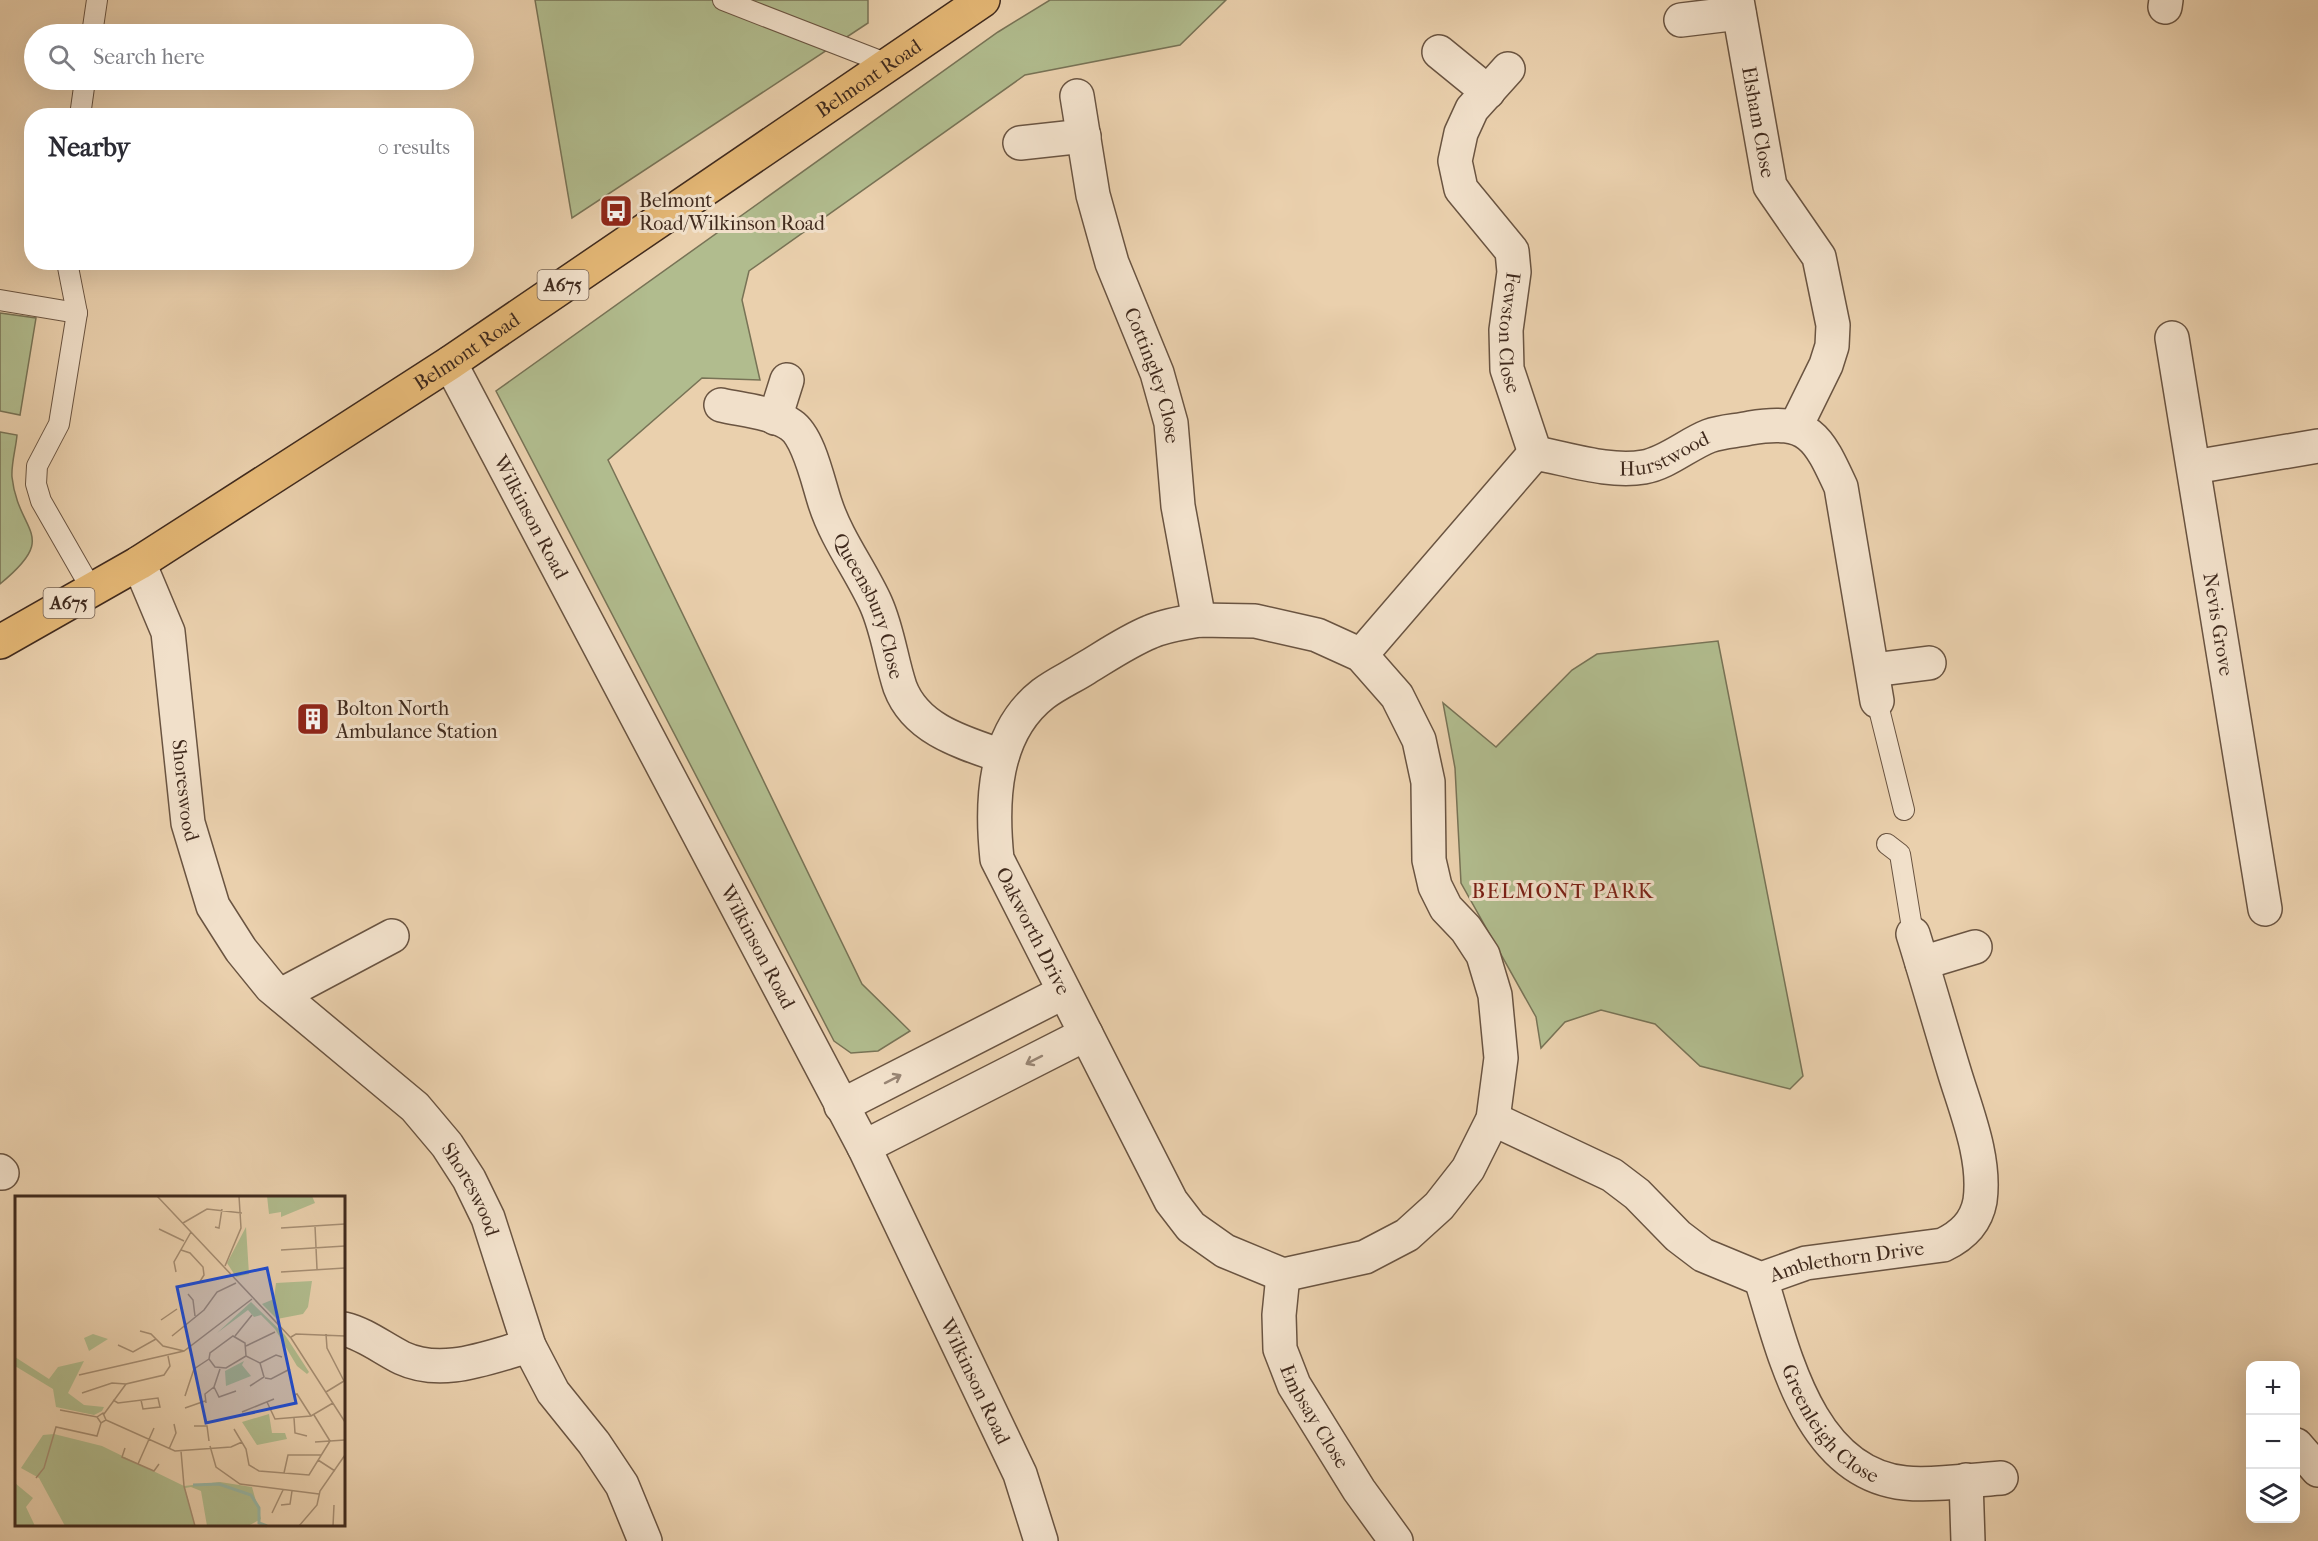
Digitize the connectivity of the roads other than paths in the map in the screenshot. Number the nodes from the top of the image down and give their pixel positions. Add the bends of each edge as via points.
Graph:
1 (97, 0) edge
2 (723, 0) edge
3 (983, 0) edge
4 (1738, 6) edge
5 (1681, 20) dead end
6 (93, 24) edge
7 (1439, 52) dead end
8 (888, 64) junction
9 (84, 90) edge
10 (1077, 96) dead end
11 (81, 108) edge
12 (1084, 136) junction
13 (1020, 143) dead end
14 (69, 270) edge
15 (0, 300) edge
16 (77, 313) junction
17 (2172, 338) dead end
18 (450, 363) junction
19 (787, 380) dead end
20 (721, 405) dead end
21 (775, 418) junction
22 (1796, 426) junction
23 (2318, 446) edge
24 (1535, 453) junction
25 (2194, 467) junction
26 (139, 563) junction
27 (92, 590) junction
28 (1199, 620) junction
29 (0, 642) edge
30 (1361, 655) junction
31 (1929, 663) dead end
32 (1875, 686) junction
33 (1002, 756) junction
34 (1904, 810) dead end
35 (1887, 844) dead end
36 (2265, 909) dead end
37 (392, 936) dead end
38 (1975, 946) dead end
39 (1917, 949) junction
40 (1064, 992) junction
41 (281, 995) junction
42 (1086, 1034) junction
43 (841, 1106) junction
44 (1493, 1119) junction
45 (864, 1147) junction
46 (1282, 1275) junction
47 (1761, 1279) junction
48 (345, 1329) edge
49 (529, 1346) junction
50 (2300, 1450) edge
51 (2318, 1470) edge
52 (2001, 1478) dead end
53 (1966, 1480) junction
54 (645, 1541) edge
55 (1041, 1541) edge
56 (1396, 1541) edge
57 (1968, 1541) edge

1 - 6 lane
2 - 8 lane
3 - 8 main road, Belmont Road / A675
4 - 5 street, Elsham Close
4 - 22 street, Elsham Close via 1770,186 1819,257 1833,325 1826,365
7 - 24 street, Fewston Close via 1498,81 1472,109 1455,161 1461,189 1512,251 1507,369
8 - 18 main road, Belmont Road / A675
9 - 11 lane
10 - 12 street, Cottingley Close
12 - 13 street
12 - 28 street, Cottingley Close via 1093,195 1112,263 1157,373 1171,423 1178,506
14 - 16 lane
15 - 16 lane
16 - 27 lane via 59,424 37,466 36,484 41,501
17 - 25 street, Nevis Grove
18 - 26 main road, Belmont Road / A675
18 - 43 street, Wilkinson Road
19 - 21 street
20 - 21 street, Queensbury Close
21 - 33 street, Queensbury Close via 791,425 802,437 832,526 865,581 882,619 901,689 918,714 948,738
22 - 24 street, Hurstwood via 1774,424 1709,436 1645,467 1622,468
22 - 32 street via 1827,457 1841,487
23 - 25 street
24 - 30 street
25 - 36 street, Nevis Grove
26 - 27 main road, Belmont Road / A675
26 - 41 street, Shoreswood via 168,632 188,823 213,906 241,950
27 - 29 main road, Belmont Road / A675
28 - 30 street, Oakworth Drive via 1255,621 1317,635
28 - 33 street, Oakworth Drive via 1151,631 1042,694 1018,720
30 - 44 street, Oakworth Drive via 1397,696 1419,740 1428,782 1429,860 1435,886 1446,908 1483,955 1495,995 1501,1058
31 - 32 street
32 - 34 lane
33 - 40 street, Oakworth Drive via 993,810 997,859
35 - 39 lane via 1900,854
37 - 41 street
38 - 39 street
39 - 47 street, Amblethorn Drive via 1973,1133 1980,1176 1980,1202 1973,1220 1960,1236 1943,1245 1806,1263
40 - 42 street, Oakworth Drive
43 -> 40 street
41 - 49 street, Shoreswood via 415,1107 447,1145 488,1218
42 -> 45 street
42 - 46 street, Oakworth Drive via 1170,1201 1191,1227 1225,1251
43 - 45 street, Wilkinson Road
44 - 46 street, Oakworth Drive via 1468,1169 1439,1206 1407,1236 1365,1257
44 - 47 street, Amblethorn Drive via 1611,1175 1703,1255
45 - 55 street, Wilkinson Road via 1020,1474
46 - 56 street, Embsay Close via 1280,1349 1294,1385 1359,1490
47 - 53 street, Greenleigh Close via 1793,1382 1823,1434 1845,1457 1870,1474 1905,1483
48 - 49 street via 404,1359 432,1367 461,1365
49 - 54 street, Shoreswood via 553,1392 622,1485
50 - 51 street
52 - 53 street, Greenleigh Close
53 - 57 street

